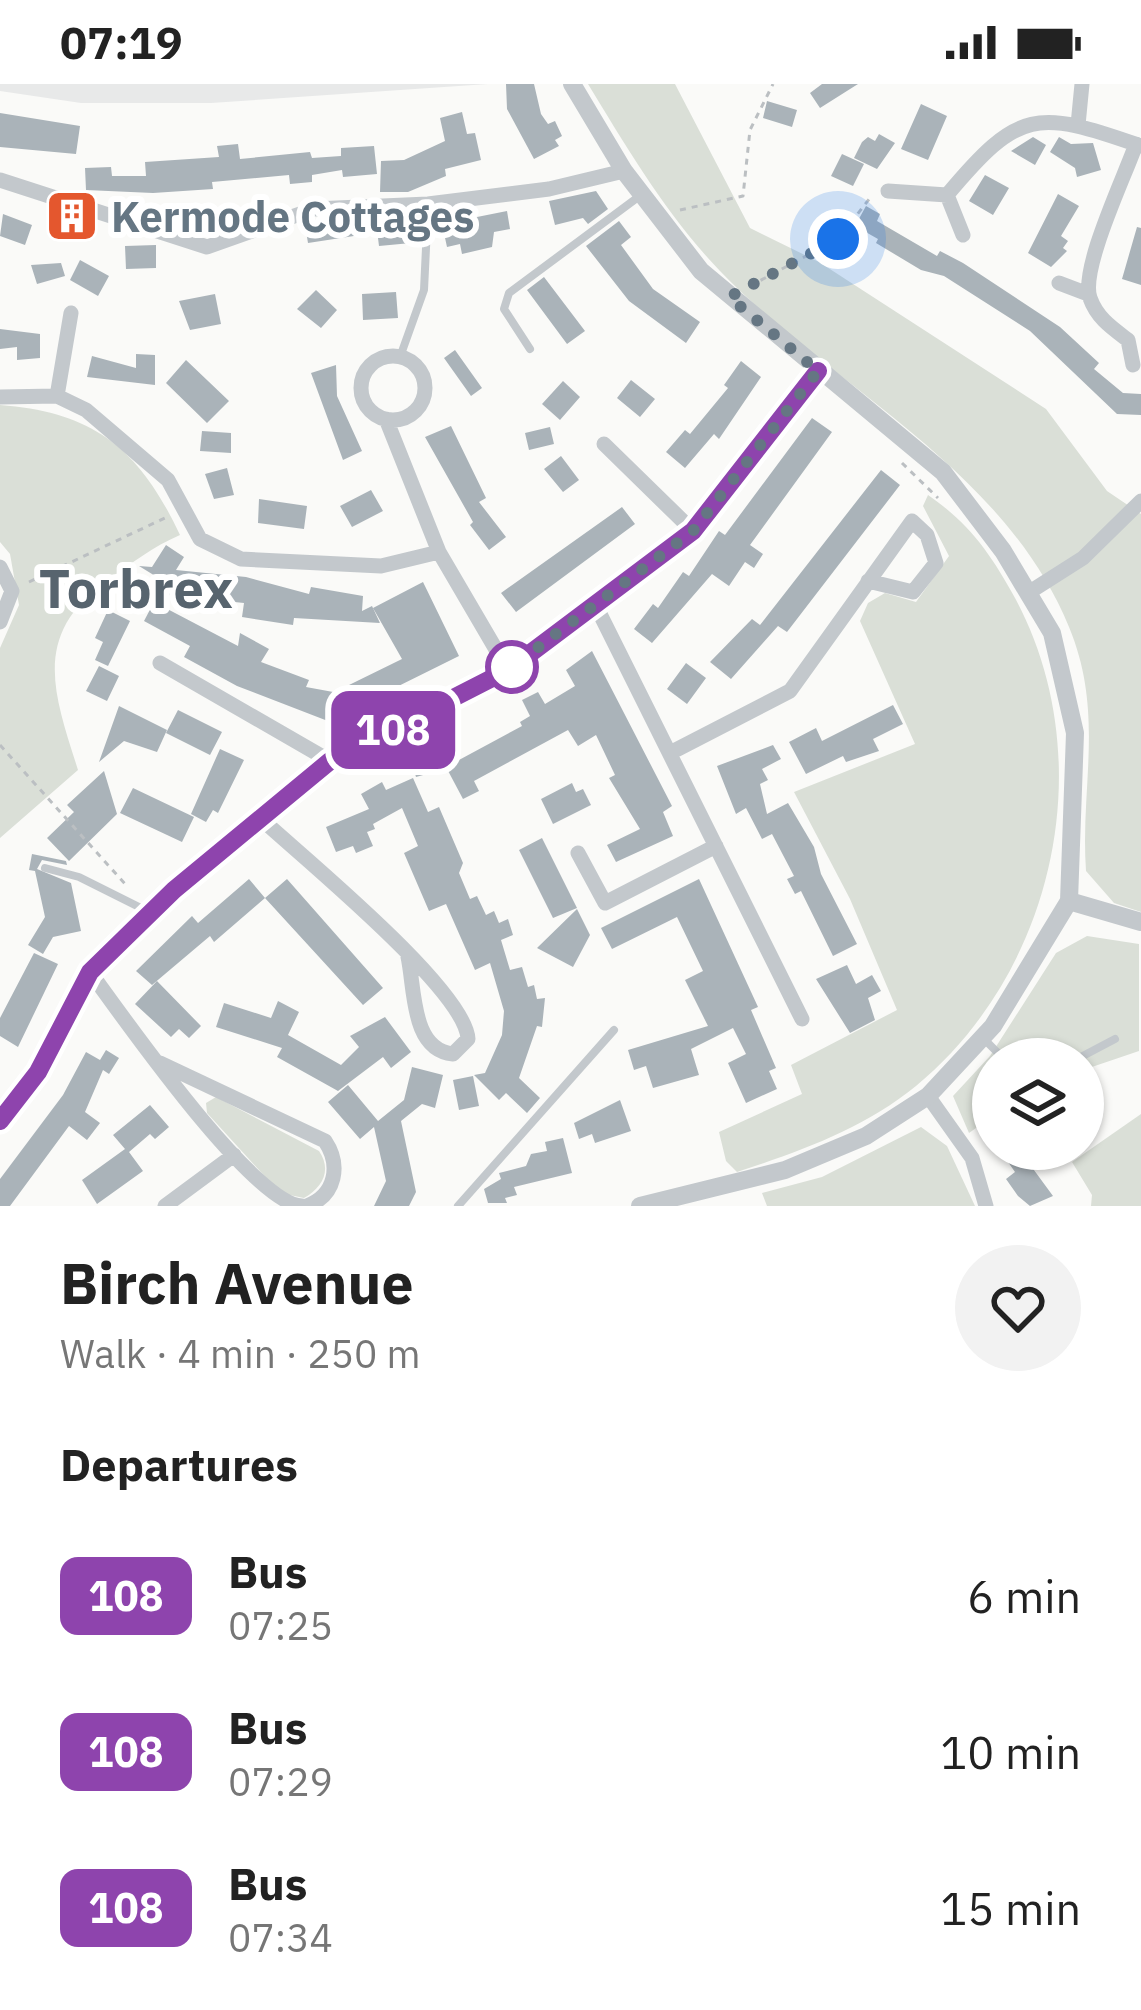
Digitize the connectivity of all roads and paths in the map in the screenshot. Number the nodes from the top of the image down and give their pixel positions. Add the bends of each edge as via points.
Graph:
1 (572, 84) edge
2 (773, 84) edge
3 (1082, 84) edge
4 (1078, 125) junction
5 (1138, 145) edge
6 (624, 171) junction
7 (0, 180) edge
8 (888, 191) joint
9 (641, 195) junction
10 (947, 195) junction
11 (428, 204) junction
12 (654, 214) junction
13 (964, 235) dead end
14 (1059, 283) dead end
15 (1088, 294) junction
16 (729, 297) junction
17 (71, 313) dead end
18 (530, 349) dead end
19 (400, 357) junction
20 (1133, 365) dead end
21 (818, 371) junction
22 (57, 395) junction
23 (0, 397) edge
24 (386, 419) junction
25 (604, 444) dead end
26 (898, 460) dead end
27 (1141, 501) edge
28 (944, 502) dead end
29 (182, 509) junction
30 (693, 531) junction
31 (440, 552) junction
32 (0, 567) edge
33 (868, 581) junction
34 (11, 591) junction
35 (1028, 593) junction
36 (596, 604) junction
37 (0, 622) edge
38 (160, 663) dead end
39 (508, 670) junction
40 (0, 746) edge
41 (670, 753) junction
42 (330, 761) junction
43 (258, 816) junction
44 (716, 846) junction
45 (578, 854) dead end
46 (45, 868) dead end
47 (1069, 901) junction
48 (151, 913) junction
49 (1141, 922) edge
50 (408, 957) junction
51 (90, 972) junction
52 (802, 1019) dead end
53 (614, 1030) dead end
54 (982, 1037) joint
55 (1115, 1039) dead end
56 (1104, 1045) edge
57 (158, 1062) junction
58 (928, 1096) junction
59 (0, 1121) edge
60 (234, 1155) junction
61 (165, 1206) edge
62 (304, 1206) edge
63 (458, 1206) edge
64 (640, 1206) edge
65 (986, 1206) edge

1 - 6 street
2 - 12 path via 749,130 743,196
3 - 4 street
4 - 5 street
4 - 10 street via 1026,120 986,148
5 - 15 street via 1094,257
6 - 9 street
6 - 11 street
7 - 11 street via 208,247 314,209
8 - 10 street
8 - 16 path via 856,209 838,239
9 - 12 street
9 - 18 lane via 509,293 504,309
10 - 13 street
11 - 19 lane via 424,290
12 - 16 street
14 - 15 street
15 - 20 street via 1127,340
16 - 21 street
17 - 22 street
19 - 24 street via 422,375 424,395 406,417
19 - 24 street via 374,362 361,385 365,403
21 - 30 street
21 - 35 street via 943,472
22 - 23 street
22 - 29 street via 130,443 168,480
24 - 31 street
25 - 30 street
26 - 28 path
27 - 35 street via 1083,558
29 - 31 street via 200,539 242,559 381,566
29 - 34 path
30 - 36 street
31 - 39 street
32 - 34 street
33 - 33 street via 913,592 936,562 912,520
33 - 41 street via 790,691
34 - 37 street
35 - 47 street via 1052,633 1075,734
36 - 39 street
36 - 41 street
38 - 42 street
39 - 42 street
40 - 48 path
41 - 44 street
42 - 43 street
43 - 48 street
43 - 50 street
44 - 45 street via 604,903
44 - 52 street
46 - 48 lane
47 - 49 street
47 - 54 street
48 - 51 street
50 - 50 street via 424,1036 453,1054 468,1039 466,1022
51 - 57 street
51 - 59 street via 38,1072
53 - 63 lane
54 - 58 street
55 - 56 lane
57 - 60 street
57 - 62 street via 325,1141 335,1173 319,1202
58 - 64 street via 866,1136 785,1170
58 - 65 street via 972,1158
60 - 61 street
60 - 62 street via 276,1198

